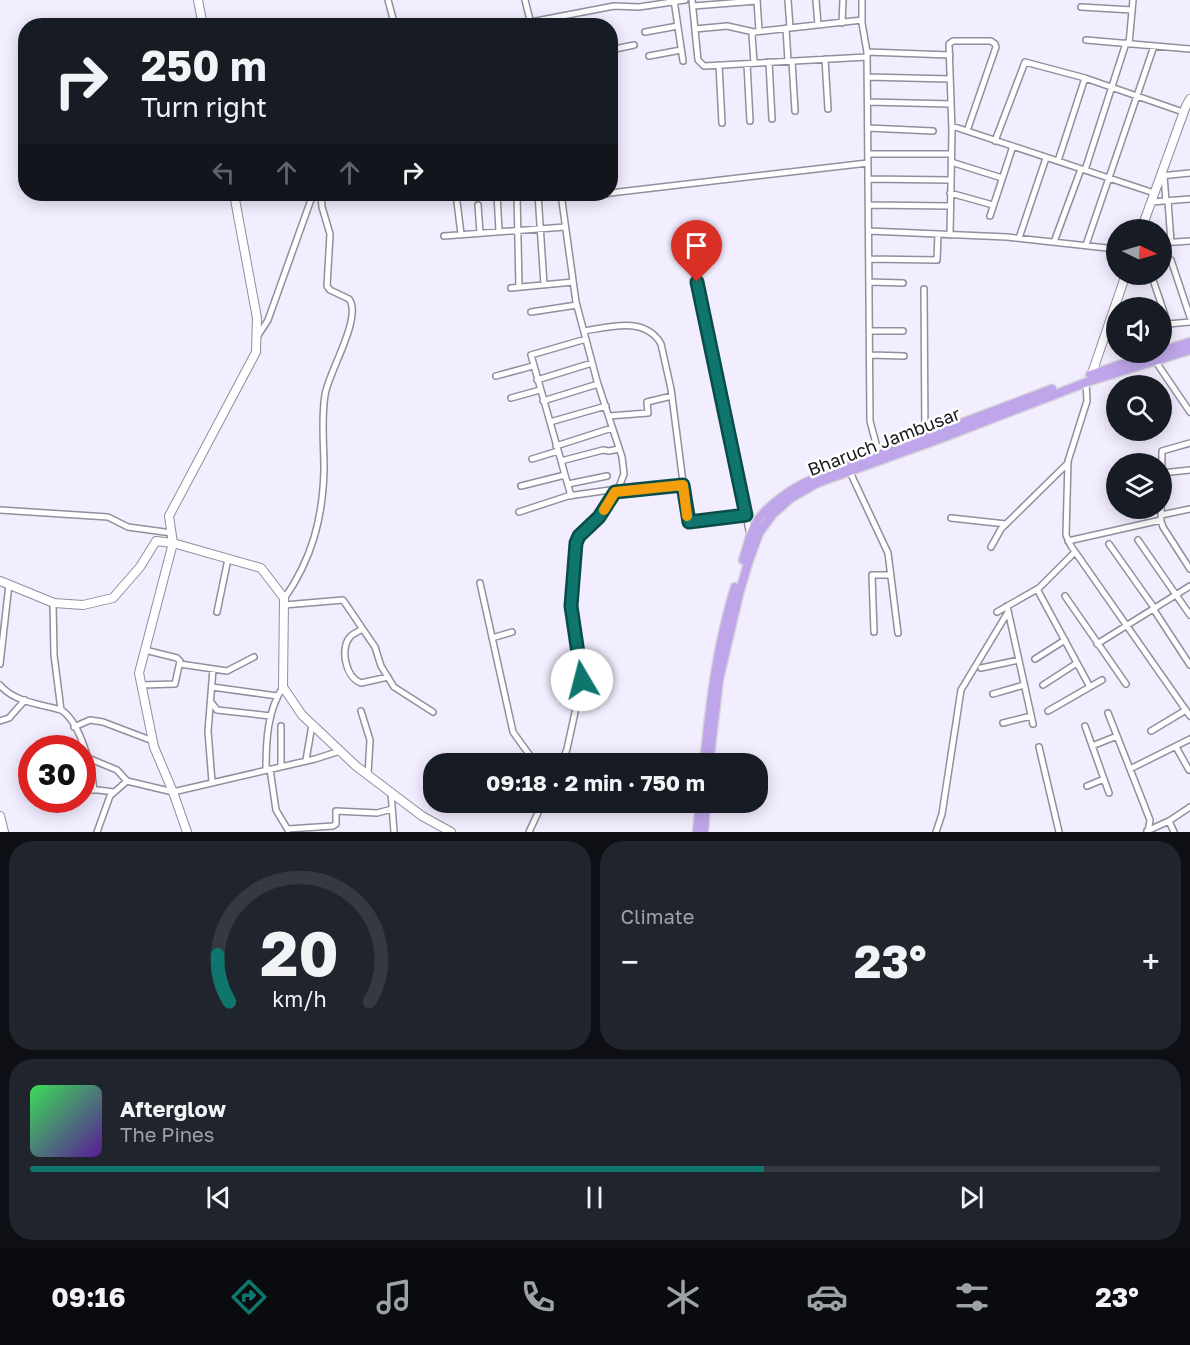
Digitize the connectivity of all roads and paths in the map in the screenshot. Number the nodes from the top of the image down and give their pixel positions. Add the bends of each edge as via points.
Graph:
1 (198, 0) edge
2 (388, 0) edge
3 (525, 0) edge
4 (685, 0) edge
5 (788, 0) edge
6 (816, 0) edge
7 (843, 0) edge
8 (862, 0) edge
9 (1133, 0) edge
10 (674, 1) edge
11 (757, 1) edge
12 (693, 3) edge
13 (1080, 6) dead end
14 (1132, 10) junction
15 (201, 18) edge
16 (393, 18) edge
17 (530, 18) edge
18 (559, 18) edge
19 (862, 20) junction
20 (842, 22) junction
21 (818, 25) junction
22 (678, 26) junction
23 (788, 28) junction
24 (695, 29) junction
25 (645, 32) dead end
26 (756, 32) junction
27 (1086, 40) dead end
28 (1127, 44) junction
29 (634, 45) dead end
30 (1154, 46) junction
31 (618, 48) edge
32 (1190, 49) edge
33 (681, 50) junction
34 (867, 55) junction
35 (950, 55) junction
36 (649, 56) dead end
37 (825, 59) junction
38 (682, 61) dead end
39 (790, 61) junction
40 (769, 62) junction
41 (754, 63) junction
42 (747, 64) junction
43 (719, 65) junction
44 (867, 77) junction
45 (1084, 78) junction
46 (950, 79) junction
47 (1113, 88) junction
48 (1137, 96) junction
49 (868, 102) junction
50 (951, 104) junction
51 (1187, 105) edge
52 (828, 109) dead end
53 (795, 111) dead end
54 (772, 119) dead end
55 (750, 121) dead end
56 (722, 123) dead end
57 (952, 126) junction
58 (868, 128) junction
59 (933, 130) dead end
60 (967, 131) junction
61 (995, 141) junction
62 (1013, 147) junction
63 (868, 154) junction
64 (951, 154) junction
65 (1046, 158) junction
66 (1058, 161) junction
67 (951, 162) junction
68 (868, 163) junction
69 (1083, 170) junction
70 (1190, 173) edge
71 (1162, 176) junction
72 (1002, 178) junction
73 (1108, 178) junction
74 (868, 179) junction
75 (950, 180) junction
76 (618, 192) edge
77 (950, 193) junction
78 (1154, 193) junction
79 (1190, 199) edge
80 (235, 201) edge
81 (310, 201) edge
82 (322, 201) edge
83 (497, 201) edge
84 (517, 201) edge
85 (538, 201) edge
86 (562, 201) edge
87 (1167, 201) junction
88 (457, 202) dead end
89 (1151, 202) junction
90 (478, 205) dead end
91 (869, 205) junction
92 (993, 205) junction
93 (950, 206) junction
94 (990, 216) dead end
95 (1146, 219) edge
96 (1169, 219) edge
97 (565, 226) junction
98 (540, 228) junction
99 (518, 230) junction
100 (499, 231) junction
101 (869, 231) junction
102 (480, 233) junction
103 (461, 234) junction
104 (938, 234) junction
105 (950, 235) junction
106 (444, 236) dead end
107 (1019, 238) junction
108 (1190, 241) edge
109 (1054, 242) junction
110 (1172, 242) edge
111 (1086, 245) junction
112 (1106, 248) edge
113 (869, 259) junction
114 (1172, 260) dead end
115 (694, 270) dead end
116 (573, 282) junction
117 (869, 282) junction
118 (903, 283) dead end
119 (544, 285) junction
120 (1122, 285) edge
121 (1155, 285) edge
122 (519, 287) junction
123 (511, 288) dead end
124 (924, 289) dead end
125 (577, 305) junction
126 (531, 312) dead end
127 (1190, 317) edge
128 (1190, 322) edge
129 (584, 331) junction
130 (870, 331) junction
131 (903, 331) dead end
132 (256, 337) junction
133 (586, 339) junction
134 (1190, 342) edge
135 (1172, 348) edge
136 (1190, 350) edge
137 (1172, 353) edge
138 (870, 355) junction
139 (904, 356) dead end
140 (592, 363) junction
141 (1134, 363) edge
142 (1158, 363) edge
143 (533, 366) junction
144 (496, 376) dead end
145 (1089, 379) junction
146 (537, 380) junction
147 (598, 384) junction
148 (540, 390) junction
149 (672, 396) junction
150 (511, 398) dead end
151 (543, 401) junction
152 (606, 406) junction
153 (1004, 411) junction
154 (1190, 412) edge
155 (609, 416) junction
156 (550, 422) junction
157 (612, 428) junction
158 (925, 438) junction
159 (1190, 443) edge
160 (557, 449) junction
161 (619, 449) junction
162 (1163, 453) edge
163 (880, 458) junction
164 (532, 459) dead end
165 (561, 460) junction
166 (1068, 463) junction
167 (849, 469) junction
168 (1190, 470) edge
169 (1172, 472) edge
170 (565, 475) junction
171 (607, 476) dead end
172 (568, 484) junction
173 (683, 485) junction
174 (521, 486) dead end
175 (616, 490) junction
176 (571, 496) junction
177 (1190, 509) edge
178 (0, 510) edge
179 (519, 512) dead end
180 (746, 515) junction
181 (1172, 515) edge
182 (951, 518) dead end
183 (1157, 519) edge
184 (1161, 519) edge
185 (1006, 525) junction
186 (758, 528) junction
187 (172, 533) junction
188 (751, 537) junction
189 (1138, 540) dead end
190 (1068, 541) junction
191 (173, 543) junction
192 (1109, 544) dead end
193 (991, 547) dead end
194 (1075, 552) junction
195 (228, 559) junction
196 (1190, 569) edge
197 (891, 575) junction
198 (0, 581) edge
199 (480, 583) dead end
200 (9, 584) junction
201 (1190, 586) edge
202 (1037, 589) junction
203 (1065, 596) dead end
204 (1176, 596) junction
205 (53, 602) junction
206 (284, 602) junction
207 (1007, 609) junction
208 (1154, 609) junction
209 (217, 612) dead end
210 (997, 612) dead end
211 (1190, 615) edge
212 (1128, 626) junction
213 (362, 629) junction
214 (512, 632) dead end
215 (874, 632) dead end
216 (898, 633) dead end
217 (492, 638) junction
218 (1065, 639) junction
219 (1097, 644) junction
220 (145, 650) junction
221 (254, 657) dead end
222 (1035, 659) dead end
223 (1019, 660) junction
224 (1077, 663) junction
225 (0, 664) edge
226 (180, 664) junction
227 (1190, 665) edge
228 (981, 668) dead end
229 (213, 669) junction
230 (388, 678) junction
231 (1102, 680) dead end
232 (1126, 684) dead end
233 (0, 685) edge
234 (141, 685) junction
235 (1024, 685) junction
236 (1042, 685) dead end
237 (212, 687) junction
238 (283, 687) junction
239 (1090, 687) junction
240 (993, 694) dead end
241 (277, 696) junction
242 (25, 700) junction
243 (210, 702) junction
244 (61, 710) junction
245 (1186, 710) junction
246 (361, 711) dead end
247 (1048, 711) dead end
248 (433, 712) dead end
249 (1108, 713) dead end
250 (271, 716) junction
251 (1031, 716) junction
252 (1190, 716) edge
253 (0, 721) edge
254 (1003, 723) dead end
255 (1033, 724) dead end
256 (312, 725) junction
257 (281, 726) dead end
258 (1085, 726) dead end
259 (74, 727) junction
260 (1150, 731) dead end
261 (78, 735) edge
262 (1117, 736) junction
263 (1190, 740) edge
264 (153, 741) junction
265 (1092, 746) junction
266 (1039, 747) dead end
267 (1176, 747) junction
268 (340, 751) junction
269 (528, 753) edge
270 (565, 753) edge
271 (705, 753) edge
272 (711, 753) edge
273 (306, 760) junction
274 (96, 761) edge
275 (281, 766) junction
276 (268, 769) junction
277 (1130, 770) junction
278 (1189, 770) edge
279 (368, 775) junction
280 (1104, 779) junction
281 (128, 781) junction
282 (212, 782) junction
283 (1087, 786) dead end
284 (96, 790) edge
285 (114, 792) junction
286 (173, 792) junction
287 (391, 792) junction
288 (1109, 793) dead end
289 (1190, 808) edge
290 (392, 809) junction
291 (538, 813) edge
292 (699, 813) edge
293 (705, 813) edge
294 (0, 816) edge
295 (1169, 821) junction
296 (288, 831) edge
297 (4, 832) edge
298 (97, 832) edge
299 (187, 832) edge
300 (394, 832) edge
301 (451, 832) edge
302 (529, 832) edge
303 (697, 832) edge
304 (704, 832) edge
305 (936, 832) edge
306 (1059, 832) edge
307 (1147, 832) edge
308 (1174, 832) edge

1 - 15 main road
2 - 16 street
3 - 17 street
4 - 10 street
5 - 23 street
6 - 21 street
7 - 20 street
8 - 19 street
9 - 14 street
10 - 18 street via 639,7 614,6
10 - 22 street
11 - 12 street
11 - 26 street
12 - 24 street
13 - 14 street
14 - 28 street
19 - 20 street
19 - 34 street
20 - 21 street
21 - 23 street
22 - 25 street
22 - 33 street
23 - 26 street
23 - 39 street
24 - 26 street via 727,26
24 - 43 street via 699,62 704,66
26 - 41 street via 752,35
27 - 28 street
28 - 30 street
28 - 47 street
29 - 31 street
30 - 32 street
30 - 48 street
33 - 36 street
33 - 38 street
34 - 35 street
34 - 37 street
34 - 44 street
35 - 46 street
35 - 60 street via 951,42 991,41 996,47
37 - 39 street
37 - 52 street
39 - 40 street
39 - 53 street
40 - 41 street
40 - 54 street
41 - 42 street
42 - 43 street
42 - 55 street
43 - 56 street
44 - 46 street
44 - 49 street
45 - 47 street
45 - 61 street via 1023,63
45 - 66 street
46 - 50 street
47 - 48 street
47 - 69 street
48 - 51 street
48 - 73 street
49 - 50 street
49 - 58 street
50 - 57 street
51 - 71 main road
57 - 60 street
57 - 64 street
58 - 59 street
58 - 63 street
60 - 61 street
61 - 62 street
62 - 65 street
62 - 72 street
63 - 64 street
63 - 68 street
64 - 67 street
65 - 66 street
65 - 107 street
66 - 69 street
67 - 72 street
67 - 75 street
68 - 74 street
68 - 76 street
69 - 73 street
69 - 109 street
70 - 71 street
71 - 78 main road
71 - 87 street
72 - 92 street
73 - 78 street
73 - 111 street
74 - 75 street
74 - 91 street
75 - 77 street
77 - 92 street
77 - 93 street
78 - 89 main road
79 - 87 street
80 - 132 main road via 257,318
81 - 132 street via 268,320
82 - 206 street via 330,234 327,286 349,299 353,308 324,395 324,473 316,534
83 - 100 street
84 - 99 street
85 - 98 street
86 - 97 street
87 - 89 street
87 - 96 street
88 - 103 street
89 - 95 main road
90 - 102 street
91 - 93 street
91 - 101 street
92 - 94 street
93 - 105 street
97 - 98 street
97 - 116 street
98 - 99 street
98 - 119 street
99 - 100 street
99 - 122 street
100 - 102 street
101 - 104 street
101 - 113 street
102 - 103 street
103 - 106 street
104 - 105 street
104 - 113 street via 937,260
105 - 107 street
107 - 109 street
108 - 110 street
109 - 111 street
111 - 112 street
113 - 117 street
114 - 127 street
115 - 180 street
116 - 119 street
116 - 125 street
117 - 118 street
117 - 130 street
119 - 122 street
120 - 145 main road
121 - 128 street via 1168,324
122 - 123 street
124 - 158 street
125 - 126 street
125 - 129 street
129 - 133 street
129 - 149 street via 633,326 652,332 661,344
130 - 131 street
130 - 138 street
132 - 187 main road via 256,352 169,516
133 - 140 street
133 - 143 street via 533,353
134 - 135 main road
136 - 137 main road, Bharuch Jambusar
138 - 139 street
138 - 163 street via 871,426
140 - 146 street
140 - 147 street
141 - 145 main road, Bharuch Jambusar
142 - 154 street
143 - 144 street
143 - 146 street
145 - 153 main road, Bharuch Jambusar
145 - 166 street via 1087,401
146 - 148 street
147 - 151 street
147 - 152 street
148 - 150 street
148 - 151 street
149 - 155 street via 647,402 648,413
149 - 173 street
151 - 156 street
152 - 155 street
152 - 156 street
153 - 158 main road, Bharuch Jambusar
153 - 163 main road, Bharuch Jambusar
155 - 157 street
156 - 160 street
157 - 160 street
157 - 161 street
158 - 163 main road, Bharuch Jambusar
159 - 162 street
160 - 164 street
160 - 165 street
161 - 165 street
161 - 175 street via 624,474
163 - 167 main road, Bharuch Jambusar
165 - 170 street
166 - 185 street
166 - 190 street
167 - 186 main road, Bharuch Jambusar via 791,498
167 - 197 street via 887,550
168 - 169 street
170 - 172 street
170 - 174 street
171 - 172 street
172 - 176 street
173 - 175 street
173 - 180 street via 689,522
175 - 176 street
175 - 270 street via 576,543 571,606 582,680
176 - 179 street
177 - 181 street
178 - 187 street via 108,517 128,527
180 - 188 street
182 - 185 street
183 - 190 street
184 - 196 street
185 - 193 street
186 - 188 main road, Bharuch Jambusar
186 - 272 main road, Bharuch Jambusar via 719,679
187 - 191 main road
188 - 271 main road, Bharuch Jambusar via 725,621
189 - 204 street
190 - 194 street
191 - 195 main road
191 - 205 main road via 156,541 113,598 83,605
191 - 220 main road
192 - 208 street
194 - 202 street
194 - 212 street
195 - 206 main road via 261,568
195 - 209 street
197 - 215 street via 872,575
197 - 216 street
198 - 200 main road
199 - 217 street
200 - 205 main road
200 - 225 street
201 - 204 street
202 - 207 street
202 - 218 street
203 - 219 street
204 - 208 street
204 - 211 street
205 - 244 street
206 - 213 street via 343,600
206 - 238 main road
207 - 210 street
207 - 223 street
207 - 305 street via 961,690
208 - 212 street
208 - 227 street
212 - 219 street
212 - 245 street
213 - 230 street via 375,647
213 - 230 street via 346,645 346,669 361,683
214 - 217 street
217 - 269 street via 513,732
218 - 222 street
218 - 224 street
219 - 232 street
220 - 226 street via 177,658
220 - 234 main road via 139,674
221 - 229 street via 230,671
223 - 228 street
223 - 235 street
224 - 236 street
224 - 239 street
226 - 229 street
226 - 234 street via 174,685
229 - 237 street
230 - 248 street via 398,690
231 - 239 street
233 - 242 street via 5,692
234 - 264 main road
235 - 240 street
235 - 251 street
237 - 241 street
237 - 243 street
238 - 241 street
238 - 256 main road
239 - 247 street
241 - 250 street
242 - 244 street
242 - 253 street via 9,718
243 - 250 street via 217,710
243 - 282 street
244 - 259 street
245 - 252 street
245 - 260 street
246 - 279 street via 370,740
249 - 262 street
250 - 276 street via 266,742
251 - 254 street
251 - 255 street
256 - 268 main road
256 - 273 street
257 - 275 street
258 - 265 street
259 - 261 street
259 - 264 street via 90,720 103,722
262 - 265 street
262 - 277 street
263 - 267 street
264 - 286 main road
265 - 280 street
266 - 306 street
267 - 277 street
267 - 278 street
268 - 273 street
268 - 279 main road
273 - 275 street
274 - 281 street via 117,770
275 - 276 street
276 - 282 street
276 - 296 street via 276,810
277 - 307 street via 1150,820
279 - 287 main road
280 - 283 street
280 - 288 street
281 - 285 street
281 - 286 street
282 - 286 street
284 - 285 street
285 - 298 street
286 - 299 main road
287 - 290 street
287 - 301 main road
289 - 295 street
290 - 296 street via 376,813 336,812 333,826
290 - 300 street
291 - 302 street
292 - 303 main road
293 - 304 main road
294 - 297 main road
295 - 307 street
295 - 308 street

